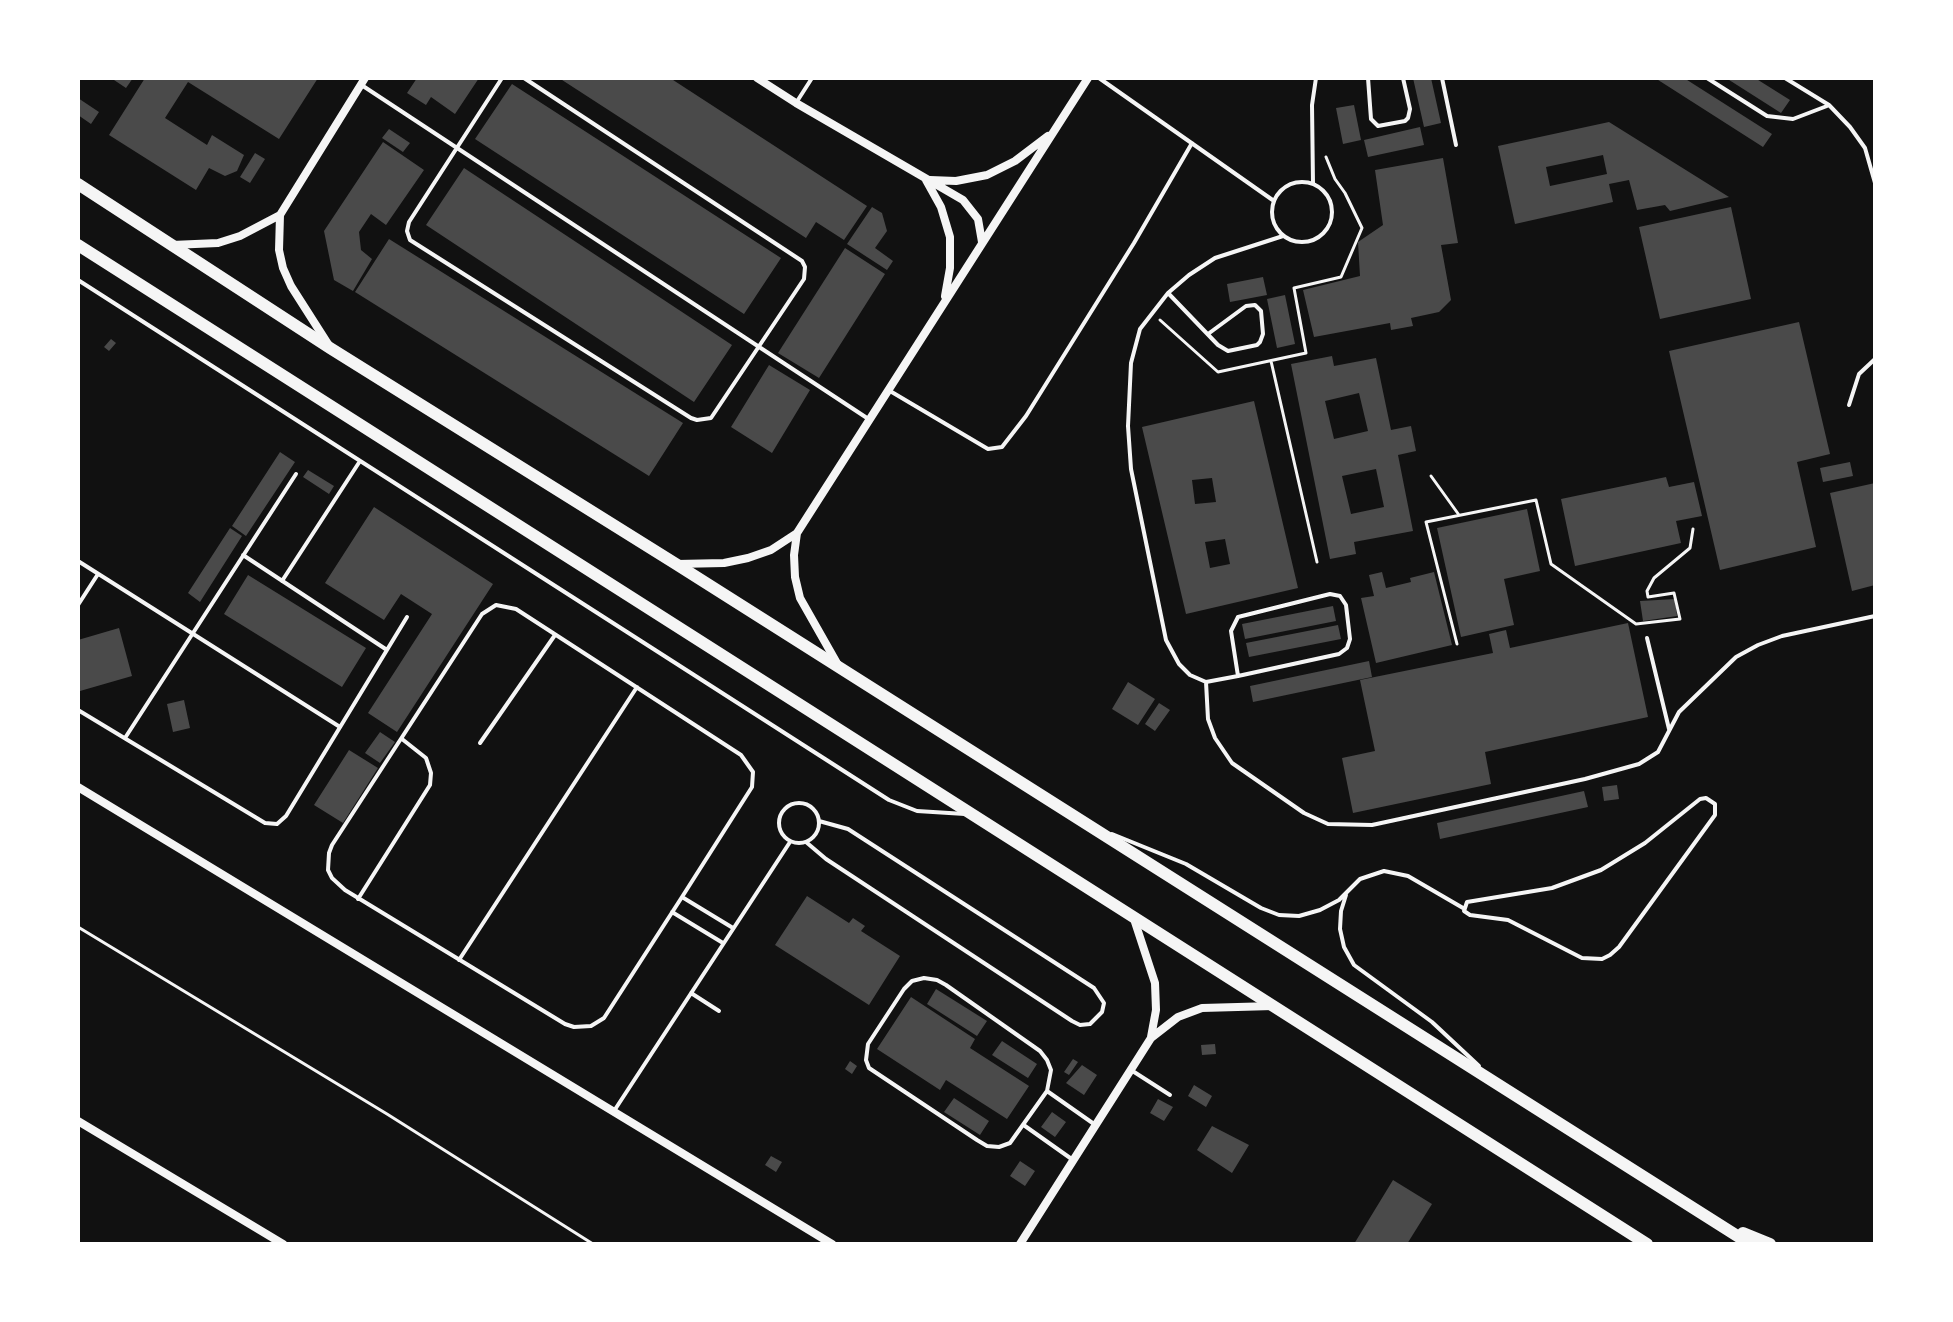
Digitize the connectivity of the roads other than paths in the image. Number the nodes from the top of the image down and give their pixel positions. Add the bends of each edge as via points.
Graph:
1 (502, 78) edge
2 (524, 78) edge
3 (757, 78) edge
4 (812, 78) edge
5 (1088, 78) edge
6 (1099, 78) edge
7 (1316, 78) edge
8 (1368, 78) edge
9 (1403, 78) edge
10 (1442, 78) edge
11 (1707, 78) edge
12 (1785, 78) edge
13 (363, 82) edge
14 (796, 103) junction
15 (1829, 105) junction
16 (1054, 131) junction
17 (1192, 143) junction
18 (1456, 145) dead end
19 (457, 148) junction
20 (925, 179) junction
21 (1875, 183) edge
22 (78, 184) edge
23 (1313, 184) junction
24 (1274, 201) junction
25 (280, 215) junction
26 (1283, 236) junction
27 (982, 244) junction
28 (78, 245) edge
29 (172, 245) junction
30 (78, 280) edge
31 (1168, 293) junction
32 (942, 307) junction
33 (1208, 334) junction
34 (759, 347) junction
35 (330, 348) junction
36 (1875, 359) edge
37 (890, 391) junction
38 (1849, 405) dead end
39 (870, 420) junction
40 (360, 461) junction
41 (296, 474) dead end
42 (797, 533) junction
43 (243, 555) junction
44 (78, 561) edge
45 (676, 564) junction
46 (98, 574) junction
47 (282, 581) junction
48 (78, 605) edge
49 (1875, 616) edge
50 (407, 617) dead end
51 (193, 634) junction
52 (555, 635) junction
53 (1647, 638) dead end
54 (387, 650) junction
55 (840, 668) junction
56 (1238, 676) junction
57 (1206, 682) junction
58 (637, 687) junction
59 (78, 710) edge
60 (340, 727) junction
61 (1669, 729) junction
62 (125, 738) junction
63 (402, 739) junction
64 (480, 743) dead end
65 (78, 787) edge
66 (973, 814) junction
67 (819, 821) junction
68 (1091, 828) junction
69 (790, 842) junction
70 (806, 842) junction
71 (1347, 893) junction
72 (682, 897) junction
73 (358, 899) junction
74 (1463, 908) junction
75 (672, 912) junction
76 (1133, 916) junction
77 (733, 928) junction
78 (723, 943) junction
79 (459, 960) junction
80 (691, 993) junction
81 (1276, 1006) junction
82 (719, 1011) dead end
83 (1151, 1038) junction
84 (1131, 1070) junction
85 (1491, 1080) junction
86 (1047, 1091) junction
87 (1170, 1095) dead end
88 (613, 1112) junction
89 (78, 1121) edge
90 (1097, 1125) junction
91 (1025, 1126) junction
92 (1073, 1160) junction
93 (1709, 1218) junction
94 (283, 1244) edge
95 (832, 1244) edge
96 (1020, 1244) edge
97 (1647, 1244) edge
98 (1750, 1244) edge
99 (1770, 1244) edge

1 - 19 lane
2 - 34 lane via 802,261 804,279
3 - 14 street
4 - 14 lane
5 - 16 street
6 - 17 lane
7 - 23 lane
8 - 9 lane via 1371,119 1378,126 1408,118
10 - 18 lane
11 - 15 lane via 1767,116 1793,119
12 - 15 lane
13 - 19 lane
13 - 25 street
14 - 20 street
15 - 21 lane via 1859,138
16 - 20 street via 987,175
16 - 27 street
17 - 24 lane
17 - 37 lane via 1002,447 988,449
19 - 34 lane
19 - 34 lane via 407,226 414,244 697,420 716,413
20 - 27 street via 972,209
20 - 32 street via 950,237
22 - 29 main road
23 - 24 lane via 1294,183
23 - 26 lane via 1331,202 1329,227 1308,242
24 - 26 lane via 1275,226
25 - 29 street via 218,243
25 - 35 street via 283,268
26 - 31 lane via 1215,258
27 - 32 street
28 - 66 main road
29 - 35 main road
30 - 40 lane
31 - 33 lane
31 - 57 lane via 1140,329 1131,363 1131,469 1166,640 1179,664
32 - 37 street
33 - 33 lane via 1228,351 1257,345 1263,334 1261,311 1246,306
34 - 39 lane
35 - 45 main road
36 - 38 lane via 1859,374
37 - 39 street
39 - 42 street
40 - 47 lane
40 - 66 lane via 889,800 917,811
41 - 43 lane
42 - 45 street via 748,558
42 - 55 street via 795,577 800,598
43 - 47 lane
43 - 51 lane
44 - 46 lane
45 - 55 main road
46 - 48 lane
46 - 51 lane
47 - 54 lane
49 - 61 lane via 1782,636 1736,657 1679,712
50 - 54 lane
51 - 60 lane
51 - 62 lane
52 - 58 lane
52 - 63 lane via 510,606 488,609
52 - 64 lane
53 - 61 lane
54 - 60 lane
55 - 68 main road
56 - 56 lane via 1344,651 1350,639 1344,600 1330,594 1238,617 1231,631
56 - 57 lane
57 - 61 lane via 1208,719 1232,763 1304,813 1346,826 1372,825 1627,768 1658,752
58 - 72 lane via 741,755 753,772 752,787
58 - 79 lane
59 - 62 lane
60 - 62 lane via 286,816 271,824
63 - 73 lane via 426,758 430,785
63 - 73 lane via 329,853 332,878
65 - 88 street
66 - 76 main road
67 - 69 lane via 816,812 800,803 783,810 779,827
67 - 70 lane via 814,837
67 - 70 lane via 848,829 1094,988 1104,1003 1102,1012 1090,1024 1072,1021
68 - 71 lane via 1163,853 1279,915 1309,913
68 - 85 main road
69 - 70 lane
69 - 77 lane
71 - 74 lane via 1367,875 1392,871
71 - 85 lane via 1340,929 1354,965 1447,1035
72 - 75 lane
72 - 77 lane
73 - 79 lane
74 - 74 lane via 1467,902 1577,880 1624,857 1700,799 1715,804 1715,815 1619,947 1602,959 1582,958 1508,920 1466,914
75 - 78 lane
75 - 79 lane via 604,1018 591,1026 565,1024
76 - 81 main road
76 - 83 street via 1155,983
77 - 78 lane
78 - 80 lane
80 - 82 lane
80 - 88 lane
81 - 83 street via 1202,1008 1178,1017
81 - 97 main road
83 - 84 street
84 - 87 lane
84 - 90 street
85 - 93 main road
86 - 90 lane
86 - 91 lane
86 - 91 lane via 1051,1070 1040,1051 937,980 912,981 868,1044 866,1060 875,1074 987,1146 1010,1143
88 - 95 street
89 - 94 street
90 - 92 street
91 - 92 lane
92 - 96 street
93 - 98 main road
93 - 99 main road

